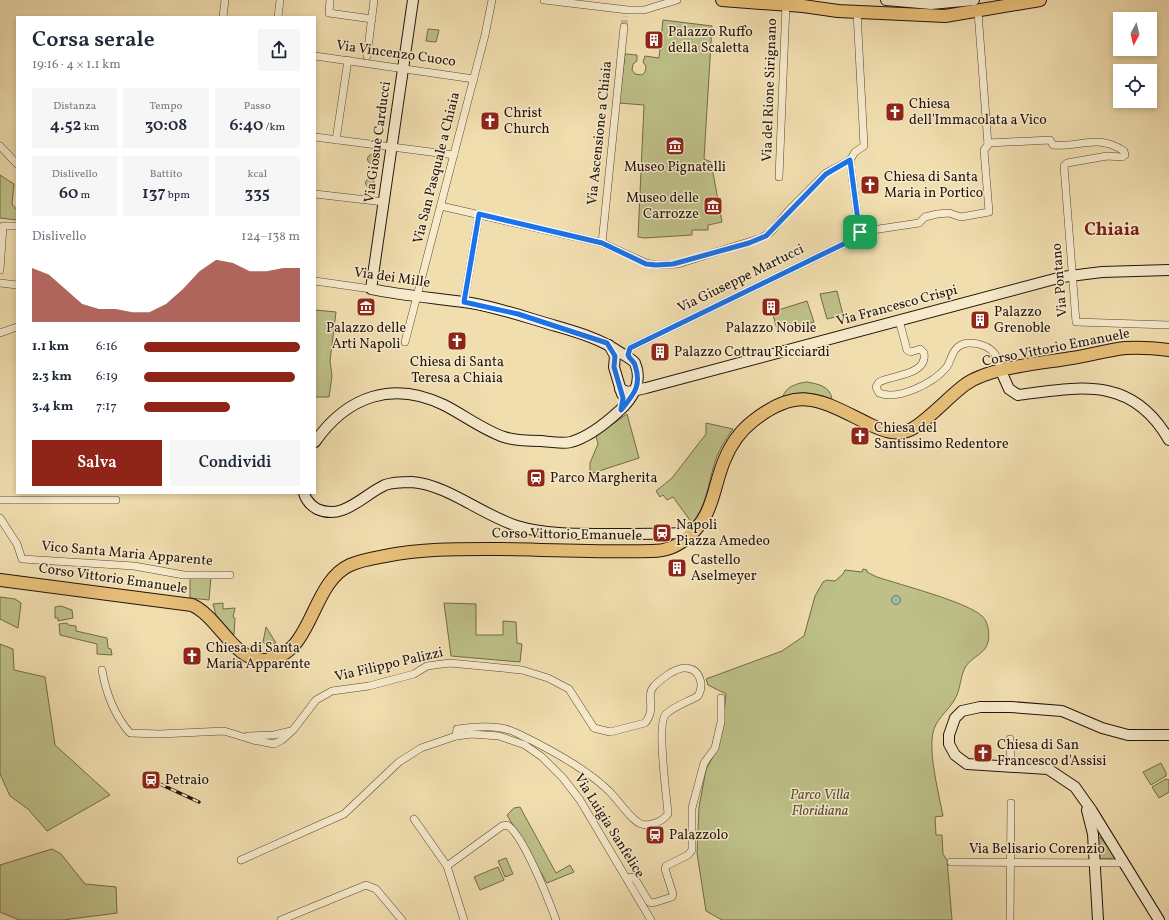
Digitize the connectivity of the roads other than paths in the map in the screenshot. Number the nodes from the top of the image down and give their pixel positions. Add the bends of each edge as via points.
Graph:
1 (225, 0) edge
2 (280, 0) edge
3 (330, 0) edge
4 (374, 0) edge
5 (413, 0) edge
6 (492, 0) edge
7 (544, 0) edge
8 (677, 0) edge
9 (722, 0) edge
10 (886, 0) edge
11 (1040, 0) edge
12 (786, 4) junction
13 (976, 6) edge
14 (857, 12) junction
15 (223, 16) edge
16 (278, 16) edge
17 (372, 19) junction
18 (624, 26) tunnel mouth
19 (316, 56) edge
20 (367, 56) dead end
21 (348, 60) junction
22 (403, 68) junction
23 (474, 79) junction
24 (316, 137) edge
25 (336, 140) junction
26 (988, 144) junction
27 (0, 146) edge
28 (392, 146) junction
29 (454, 155) junction
30 (850, 160) junction
31 (16, 163) edge
32 (779, 177) dead end
33 (316, 194) edge
34 (384, 202) junction
35 (441, 206) junction
36 (479, 214) junction
37 (16, 226) edge
38 (860, 232) junction
39 (602, 243) junction
40 (0, 270) edge
41 (1169, 270) edge
42 (1072, 275) junction
43 (316, 281) edge
44 (0, 283) edge
45 (16, 285) edge
46 (371, 289) junction
47 (418, 296) junction
48 (464, 302) junction
49 (899, 320) junction
50 (1169, 325) edge
51 (16, 327) edge
52 (0, 333) edge
53 (405, 342) dead end
54 (607, 343) junction
55 (1169, 350) edge
56 (630, 359) junction
57 (614, 363) junction
58 (1001, 370) junction
59 (620, 389) junction
60 (635, 390) junction
61 (621, 410) junction
62 (1169, 440) edge
63 (316, 441) edge
64 (304, 494) edge
65 (0, 500) edge
66 (116, 500) dead end
67 (0, 518) edge
68 (696, 530) junction
69 (664, 534) junction
70 (665, 550) junction
71 (230, 575) dead end
72 (0, 580) edge
73 (102, 670) dead end
74 (721, 698) dead end
75 (1169, 734) edge
76 (456, 736) junction
77 (1010, 739) dead end
78 (1011, 767) junction
79 (1083, 798) junction
80 (1011, 803) dead end
81 (414, 819) dead end
82 (241, 860) dead end
83 (1010, 861) junction
84 (951, 862) dead end
85 (1094, 862) junction
86 (1124, 863) junction
87 (447, 866) junction
88 (627, 878) junction
89 (281, 920) edge
90 (402, 920) edge
91 (464, 920) edge
92 (556, 920) edge
93 (651, 920) edge
94 (1010, 920) edge
95 (1098, 920) edge
96 (1159, 920) edge

1 - 15 street
2 - 16 street
3 - 17 street via 328,13
4 - 17 street
5 - 22 street, Via Giosuè Carducci
6 - 23 street, Via San Pasquale a Chiaia
7 - 8 street via 626,13
9 - 12 main road
10 - 13 street
11 - 13 main road
12 - 14 main road
12 - 32 street, Via del Rione Sirignano
13 - 14 main road via 945,16
13 - 26 street
14 - 30 street via 864,145
17 - 20 street
18 - 39 street, Via Ascensione a Chiaia
19 - 21 street, Via Vincenzo Cuoco
21 - 22 street, Via Vincenzo Cuoco
21 - 25 street
22 - 23 street, Via Vincenzo Cuoco
22 - 28 street, Via Giosuè Carducci
23 - 29 street, Via San Pasquale a Chiaia
24 - 25 street
25 - 28 street
26 - 38 street, Via Giuseppe Martucci via 984,150 989,212 961,217 949,213 937,214 926,216 919,223
26 - 42 street, Via Pontano via 1050,140 1053,145 1061,146 1078,142 1104,142 1126,152 1122,157 1107,156 1067,163 1064,166
27 - 31 street
28 - 29 street
28 - 34 street, Via Giosuè Carducci
29 - 35 street, Via San Pasquale a Chiaia
30 - 38 street
30 - 39 street via 826,174 789,210 771,232 749,243 678,264 664,265 646,264
33 - 34 street
34 - 46 street, Via Giosuè Carducci
35 - 36 street
35 - 47 street, Via San Pasquale a Chiaia
36 - 39 street
36 - 48 street
37 - 40 street via 4,226
38 - 56 street, Via Giuseppe Martucci via 860,236 631,348 628,353
41 - 42 street, Via Francesco Crispi
42 - 49 street, Via Francesco Crispi
42 - 50 street, Via Pontano via 1077,323
43 - 46 street, Via dei Mille
44 - 45 street
46 - 47 street, Via dei Mille
47 - 48 street, Via dei Mille
47 - 53 street, Via San Pasquale a Chiaia
48 - 54 street, Via dei Mille via 518,314
49 - 58 street via 907,350 911,352 920,349 924,353 924,359 912,372 879,382 876,387 879,393 896,396 924,383 944,370 953,351 963,344 978,344 989,348 995,354
49 - 60 street, Via Francesco Crispi
51 - 52 street
54 - 56 street, Via dei Mille
54 - 57 street via 613,351
55 - 58 main road, Corso Vittorio Emanuele via 1147,347 1124,348
56 - 57 street via 621,359
56 - 60 street via 635,364 638,376
57 - 59 street
58 - 62 street via 1009,389 1018,395 1083,387 1119,394 1149,414
58 - 68 main road, Corso Vittorio Emanuele via 966,384 907,431 892,432 880,429 815,400 791,400 770,409 744,429 731,445 709,510
59 - 60 street via 628,392
59 - 61 street via 623,398
60 - 61 street
61 - 63 street via 575,441 520,440 499,435 432,400 409,394 391,393 372,396 350,406
64 - 69 street via 315,508 336,512 348,508 388,484 415,482 438,489 502,520 537,530 581,534
65 - 66 street
67 - 71 street, Vico Santa Maria Apparente via 17,544 22,559 134,566 184,575
68 - 69 street via 689,533
68 - 70 main road, Corso Vittorio Emanuele via 677,546
69 - 70 street via 674,543
70 - 72 main road, Corso Vittorio Emanuele via 633,552 451,548 418,550 370,559 349,565 333,577 300,638 284,653 266,660 244,654 210,617 192,605
73 - 76 street, Via Filippo Palizzi via 107,693 123,725 130,733 224,731 242,736 274,735 293,730 316,700 332,691 370,686 414,674 427,666 450,663 522,670 548,678 569,689 594,728 610,732 645,723 652,709 652,689 668,675 685,668 696,672 702,685 698,696 665,714 662,720 668,814 661,821 646,825 640,824 608,790 584,771 510,730 480,726 457,728
74 - 88 street via 721,722 715,748 704,763 692,808 692,850 665,869 672,897 648,902 634,877
75 - 78 street via 1128,735 1102,728 1062,711 1042,708 980,707 970,708 958,714 952,722 949,735 950,744 960,760 973,765
76 - 82 street, Via Luigia Sanfelice via 421,748 398,762 344,814
76 - 88 street, Via Luigia Sanfelice via 499,736 525,745 542,757 564,778 580,800
77 - 78 street
78 - 79 street via 1048,769 1075,787
79 - 85 street via 1093,832
79 - 86 street
80 - 83 street
81 - 87 street
83 - 84 street, Via Belisario Corenzio
83 - 85 street, Via Belisario Corenzio
83 - 94 street
85 - 86 street, Via Belisario Corenzio
85 - 95 street
86 - 96 street
87 - 91 street
87 - 92 street via 507,825 512,828 525,851
88 - 93 street, Via Luigia Sanfelice
89 - 90 street via 366,885 376,889

